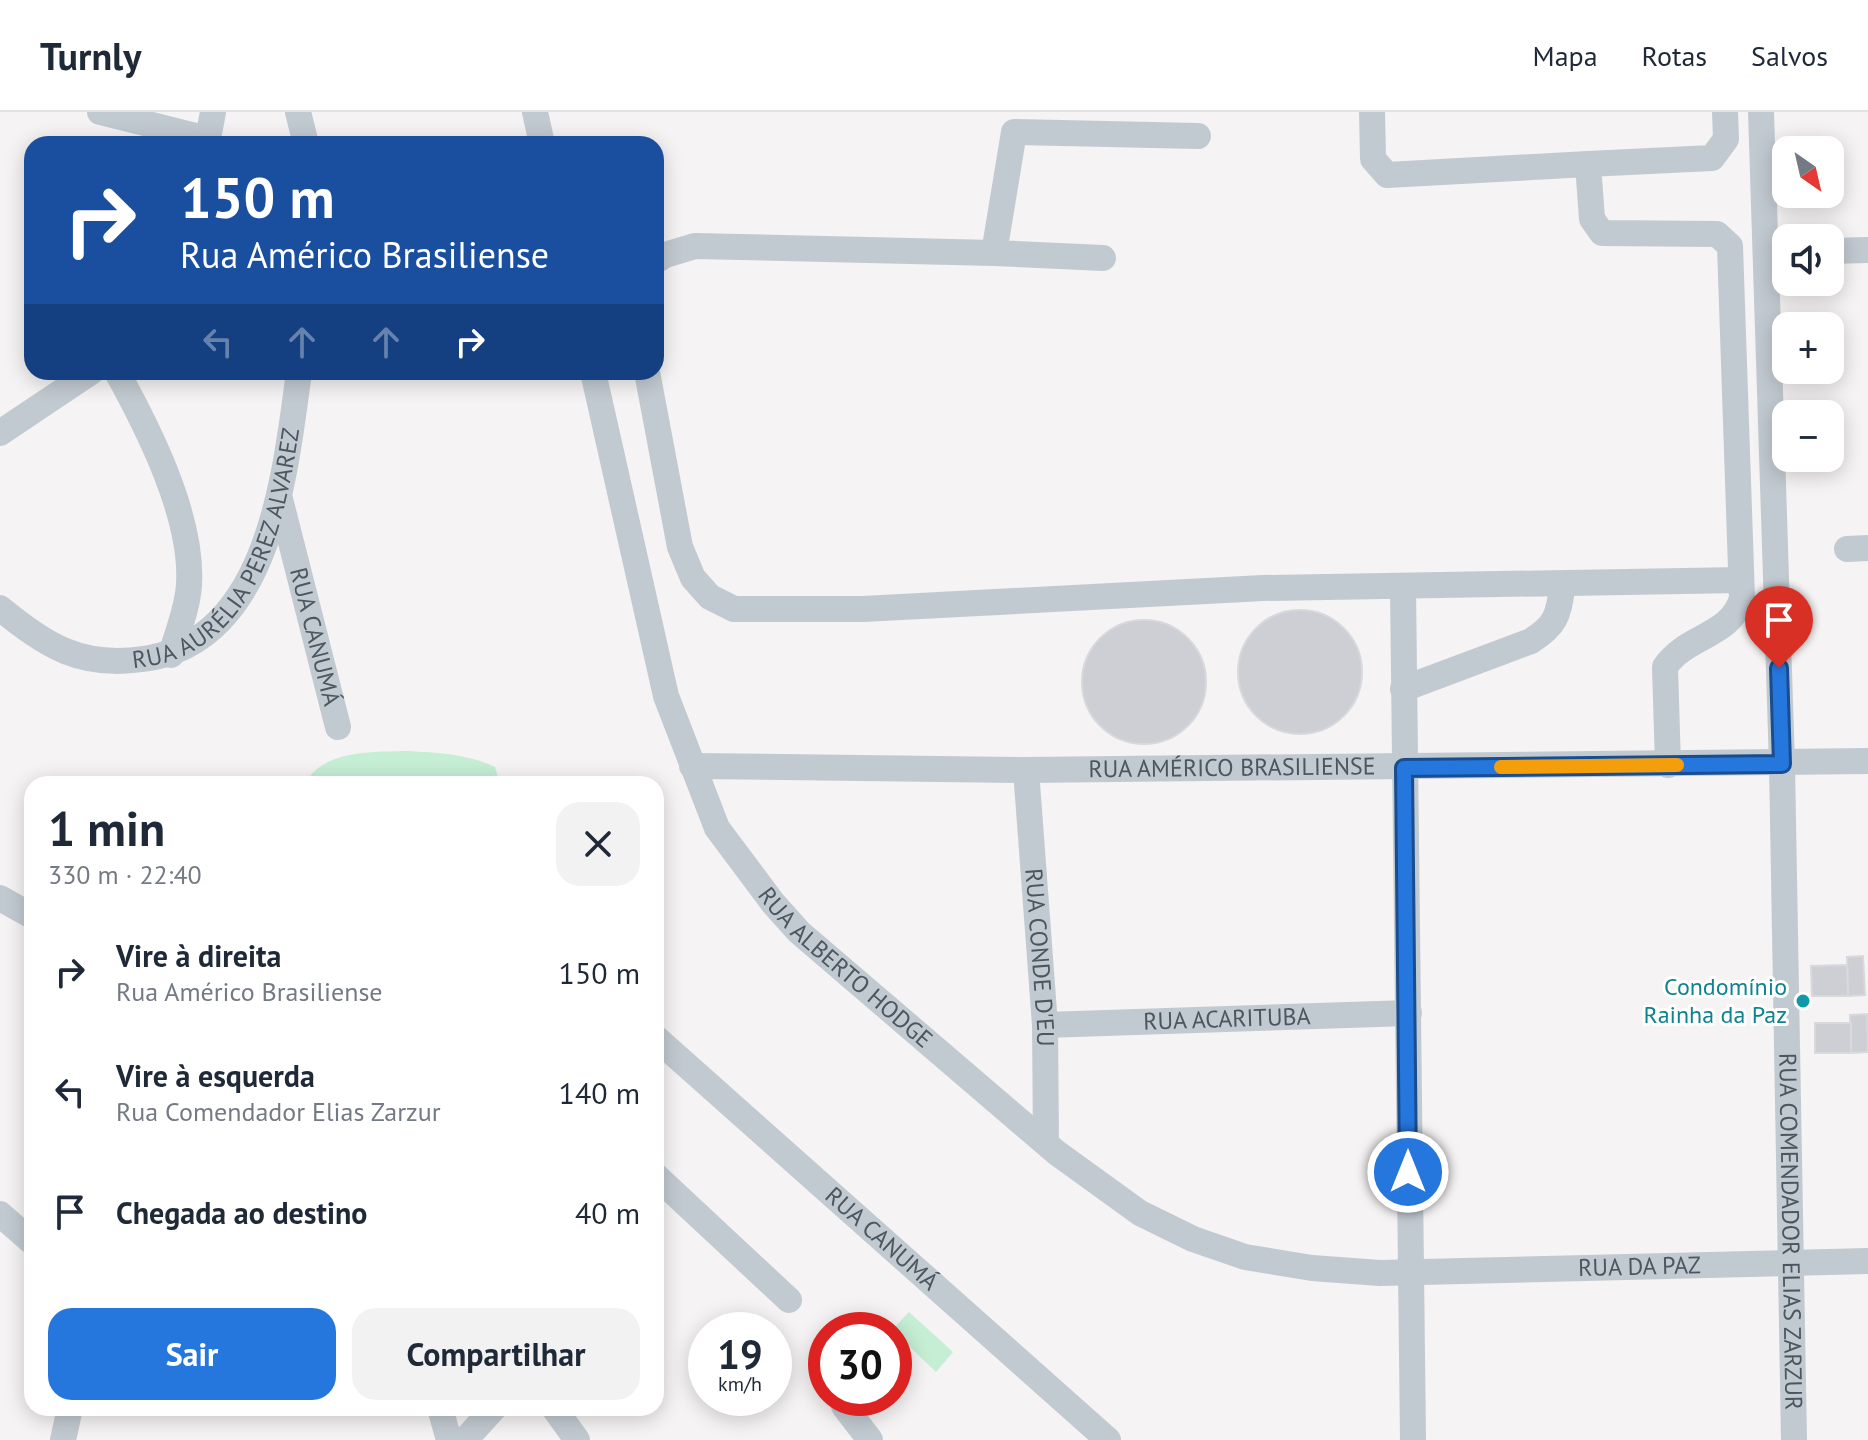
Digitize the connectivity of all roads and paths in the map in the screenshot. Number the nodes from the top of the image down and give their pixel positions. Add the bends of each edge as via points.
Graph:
1 (100, 112) edge
2 (213, 112) edge
3 (298, 112) edge
4 (535, 112) edge
5 (1372, 112) edge
6 (1725, 112) edge
7 (1761, 112) edge
8 (1016, 122) edge
9 (186, 136) edge
10 (209, 136) edge
11 (304, 136) edge
12 (540, 136) edge
13 (1198, 136) dead end
14 (1588, 164) junction
15 (1774, 224) edge
16 (1868, 250) edge
17 (1844, 251) edge
18 (994, 253) junction
19 (664, 258) edge
20 (1103, 258) dead end
21 (1777, 296) edge
22 (79, 380) edge
23 (121, 380) edge
24 (298, 380) edge
25 (595, 380) edge
26 (649, 380) edge
27 (0, 433) edge
28 (280, 499) junction
29 (1741, 580) junction
30 (1563, 584) junction
31 (1403, 587) junction
32 (0, 608) edge
33 (171, 655) junction
34 (1403, 689) junction
35 (338, 727) dead end
36 (1868, 761) edge
37 (1782, 764) junction
38 (1668, 765) junction
39 (692, 766) junction
40 (1404, 768) junction
41 (1026, 770) junction
42 (0, 898) edge
43 (24, 912) edge
44 (1409, 1013) junction
45 (1045, 1025) junction
46 (664, 1045) edge
47 (1046, 1143) junction
48 (664, 1183) edge
49 (0, 1214) edge
50 (24, 1235) edge
51 (1868, 1261) edge
52 (1789, 1262) junction
53 (1410, 1272) junction
54 (789, 1300) dead end
55 (68, 1416) edge
56 (442, 1416) edge
57 (487, 1416) edge
58 (560, 1416) edge
59 (852, 1416) edge
60 (63, 1440) edge
61 (449, 1440) edge
62 (465, 1440) edge
63 (577, 1440) edge
64 (870, 1440) edge
65 (1108, 1440) edge
66 (1413, 1440) edge
67 (1794, 1440) edge

1 - 9 street
2 - 10 street
3 - 11 street
4 - 12 street
5 - 14 street via 1373,159 1387,175
6 - 14 street via 1726,139 1712,158
7 - 15 street, RUA COMENDADOR ELIAS ZARZUR
8 - 13 street
8 - 18 street
14 - 29 street via 1592,219 1602,233 1717,234 1730,246
16 - 17 street
18 - 19 street via 695,246
18 - 20 street
21 - 37 street, RUA COMENDADOR ELIAS ZARZUR
22 - 27 street
23 - 33 street via 185,535 189,589
24 - 28 street, RUA AURÉLIA PEREZ ALVAREZ
25 - 39 street, RUA ALBERTO HODGE via 666,696
26 - 31 street via 680,547 693,578 710,597 734,609 863,609 1263,588
28 - 33 street, RUA AURÉLIA PEREZ ALVAREZ via 242,594 218,626
28 - 35 street, RUA CANUMÁ
29 - 30 street
29 - 38 street via 1742,598 1733,620 1686,646 1665,667
30 - 31 street
30 - 34 street via 1549,630
31 - 34 street
32 - 33 street, RUA AURÉLIA PEREZ ALVAREZ via 42,642 76,656 113,663
34 - 40 street
36 - 37 street, RUA AMÉRICO BRASILIENSE
37 - 38 street, RUA AMÉRICO BRASILIENSE
37 - 52 street, RUA COMENDADOR ELIAS ZARZUR
38 - 40 street, RUA AMÉRICO BRASILIENSE
39 - 41 street, RUA AMÉRICO BRASILIENSE
39 - 47 street, RUA ALBERTO HODGE via 717,828 745,870 799,932
40 - 41 street, RUA AMÉRICO BRASILIENSE
40 - 44 street
41 - 45 street, RUA CONDE D'EU
42 - 43 street
44 - 45 street, RUA ACARITUBA
44 - 53 street
45 - 47 street, RUA CONDE D'EU
46 - 65 street, RUA CANUMÁ
47 - 53 street, RUA ALBERTO HODGE via 1140,1213 1206,1244 1245,1257 1312,1268
48 - 54 street
49 - 50 street
51 - 52 street, RUA DA PAZ
52 - 53 street, RUA DA PAZ
52 - 67 street, RUA COMENDADOR ELIAS ZARZUR
53 - 66 street
55 - 60 street
56 - 61 street
57 - 62 street
58 - 63 street
59 - 64 street

